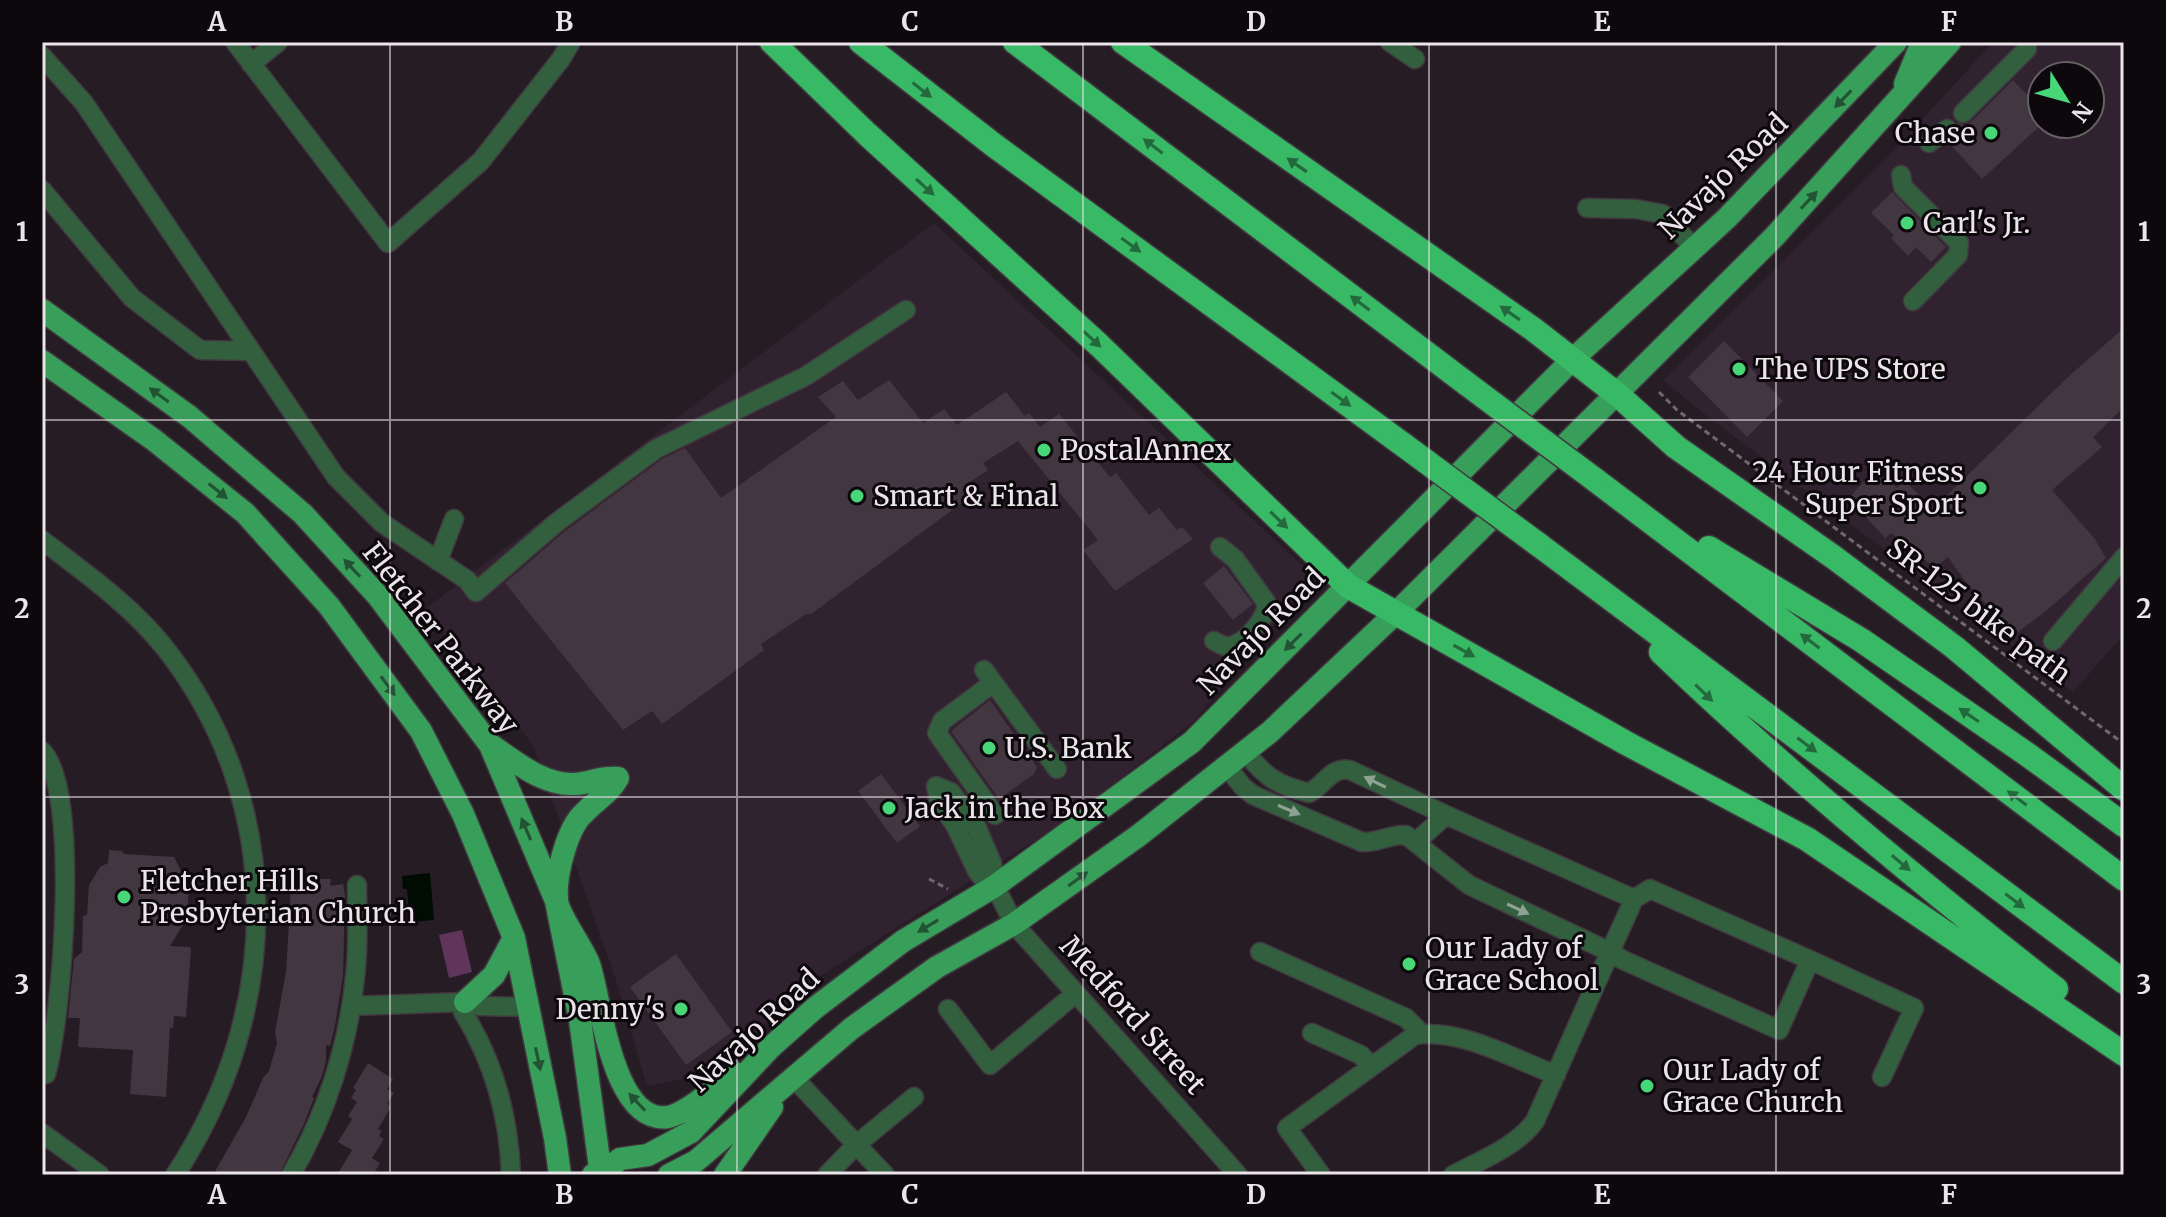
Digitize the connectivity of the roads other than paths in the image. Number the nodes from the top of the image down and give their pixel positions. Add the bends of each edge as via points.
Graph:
1 (235, 42) edge
2 (278, 42) edge
3 (571, 42) edge
4 (772, 42) edge
5 (861, 42) edge
6 (1015, 42) edge
7 (1123, 42) edge
8 (1390, 42) edge
9 (1896, 42) edge
10 (1926, 42) edge
11 (1950, 42) edge
12 (2027, 49) dead end
13 (42, 56) edge
14 (1415, 59) dead end
15 (251, 64) junction
16 (1897, 104) junction
17 (1963, 113) dead end
18 (1947, 129) dead end
19 (1929, 143) dead end
20 (1901, 175) dead end
21 (42, 190) edge
22 (1587, 208) dead end
23 (1694, 248) junction
24 (1913, 301) dead end
25 (42, 310) edge
26 (906, 310) dead end
27 (251, 351) junction
28 (1573, 359) junction
29 (42, 361) edge
30 (1618, 395) junction
31 (1594, 479) junction
32 (454, 519) dead end
33 (42, 540) edge
34 (1220, 547) dead end
35 (2124, 557) edge
36 (438, 561) junction
37 (1588, 581) junction
38 (1348, 586) junction
39 (1396, 613) junction
40 (1214, 641) dead end
41 (2053, 641) dead end
42 (490, 745) junction
43 (42, 751) edge
44 (1245, 752) junction
45 (1227, 767) junction
46 (1057, 769) dead end
47 (2124, 789) edge
48 (995, 815) dead end
49 (1446, 815) junction
50 (2124, 825) edge
51 (1416, 842) junction
52 (2124, 879) edge
53 (357, 885) dead end
54 (995, 886) junction
55 (1634, 899) junction
56 (556, 901) junction
57 (1014, 924) junction
58 (514, 938) junction
59 (1260, 952) dead end
60 (1610, 952) junction
61 (1810, 960) junction
62 (2124, 982) edge
63 (1076, 993) junction
64 (465, 1002) junction
65 (351, 1006) junction
66 (527, 1007) junction
67 (948, 1009) dead end
68 (1312, 1033) dead end
69 (1422, 1034) junction
70 (2124, 1043) edge
71 (771, 1047) junction
72 (2124, 1054) edge
73 (1371, 1067) junction
74 (42, 1073) edge
75 (1556, 1075) junction
76 (793, 1077) junction
77 (1882, 1077) dead end
78 (914, 1097) dead end
79 (42, 1133) edge
80 (856, 1145) junction
81 (100, 1175) edge
82 (175, 1175) edge
83 (291, 1175) edge
84 (511, 1175) edge
85 (560, 1175) edge
86 (593, 1175) edge
87 (601, 1175) edge
88 (669, 1175) edge
89 (725, 1175) edge
90 (827, 1175) edge
91 (885, 1175) edge
92 (1238, 1175) edge
93 (1321, 1175) edge
94 (1453, 1175) edge

1 - 15 street
2 - 15 street
3 - 15 street via 481,161 388,243
4 -> 38 highway via 1099,345
5 -> 37 highway, bridge
31 -> 6 highway, bridge
28 -> 7 highway
8 - 14 street
9 -> 23 main road, Navajo Road
10 - 16 main road
11 - 16 main road, Navajo Road
12 - 17 street
13 - 27 street via 84,103
30 -> 16 main road, Navajo Road
18 - 19 street
20 - 24 street via 1903,187 1959,243 1958,255
21 - 27 street via 132,298 177,333 200,350
22 - 23 street via 1663,214
23 - 28 main road, Navajo Road
42 -> 25 main road, Fletcher Parkway via 377,595 303,514 190,417
26 - 36 street via 806,376 656,449 556,523 476,592
27 - 36 street via 336,477 382,523
28 - 30 highway
28 - 38 main road, Navajo Road
29 -> 58 main road via 245,513 329,606 421,731 463,814
30 - 39 main road, Navajo Road
30 - 47 highway via 1676,447 1954,647
50 -> 31 highway via 1861,640
52 -> 31 highway
32 - 36 street
33 - 82 street via 124,605 181,670 224,750 250,837 257,933 243,1028 216,1100
34 - 40 street via 1235,559 1267,610 1238,643 1225,646
35 - 41 street
37 -> 62 highway
37 -> 70 highway via 1739,726 1978,928
38 - 39 highway
38 -> 54 main road, Navajo Road via 1192,742
39 - 44 main road, Navajo Road
39 -> 72 highway via 1807,839
56 -> 42 main road, Fletcher Parkway
42 - 56 main road via 556,783 618,778 576,820
43 - 74 street via 50,759 64,821 65,919 53,1051 46,1074
44 - 45 main road, Navajo Road
49 -> 44 street via 1342,768 1309,793 1299,791 1265,777
45 -> 51 street via 1253,795 1362,842 1397,835
57 -> 45 main road, Navajo Road
46 - 48 street via 988,676 942,721 937,733
49 - 51 street
49 - 55 street
51 -> 60 street via 1469,885
53 - 65 street
54 - 54 street via 977,828 951,792 936,786 939,802 977,871
54 - 57 street, Medford Street
54 -> 71 main road, Navajo Road via 903,941
55 - 60 street
55 - 61 street via 1650,889
71 -> 56 main road via 681,1112 668,1117 643,1110 627,1091 610,1054 589,963
56 - 87 main road, Fletcher Parkway via 580,1020
57 - 63 street, Medford Street
57 - 76 main road, Navajo Road via 937,967
58 - 64 main road via 494,975
58 - 66 main road
59 - 69 street via 1406,1018
60 - 61 street via 1779,1030
60 - 75 street
61 - 77 street via 1914,1008
63 - 67 street via 990,1065
63 - 92 street, Medford Street
64 - 65 street
64 - 66 street
64 - 84 street via 463,1012 503,1101
65 - 83 street via 331,1087
66 -> 85 main road
68 - 73 street via 1361,1055
69 - 73 street
69 - 75 street via 1459,1037
71 - 87 main road, Navajo Road via 691,1132 648,1155 620,1159
73 - 93 street via 1287,1128
75 - 94 street via 1530,1127
76 - 80 street
76 - 88 main road, Navajo Road via 696,1161
76 - 89 main road
78 - 80 street
79 - 81 street
80 - 90 street
80 - 91 street
86 - 87 main road, Navajo Road

